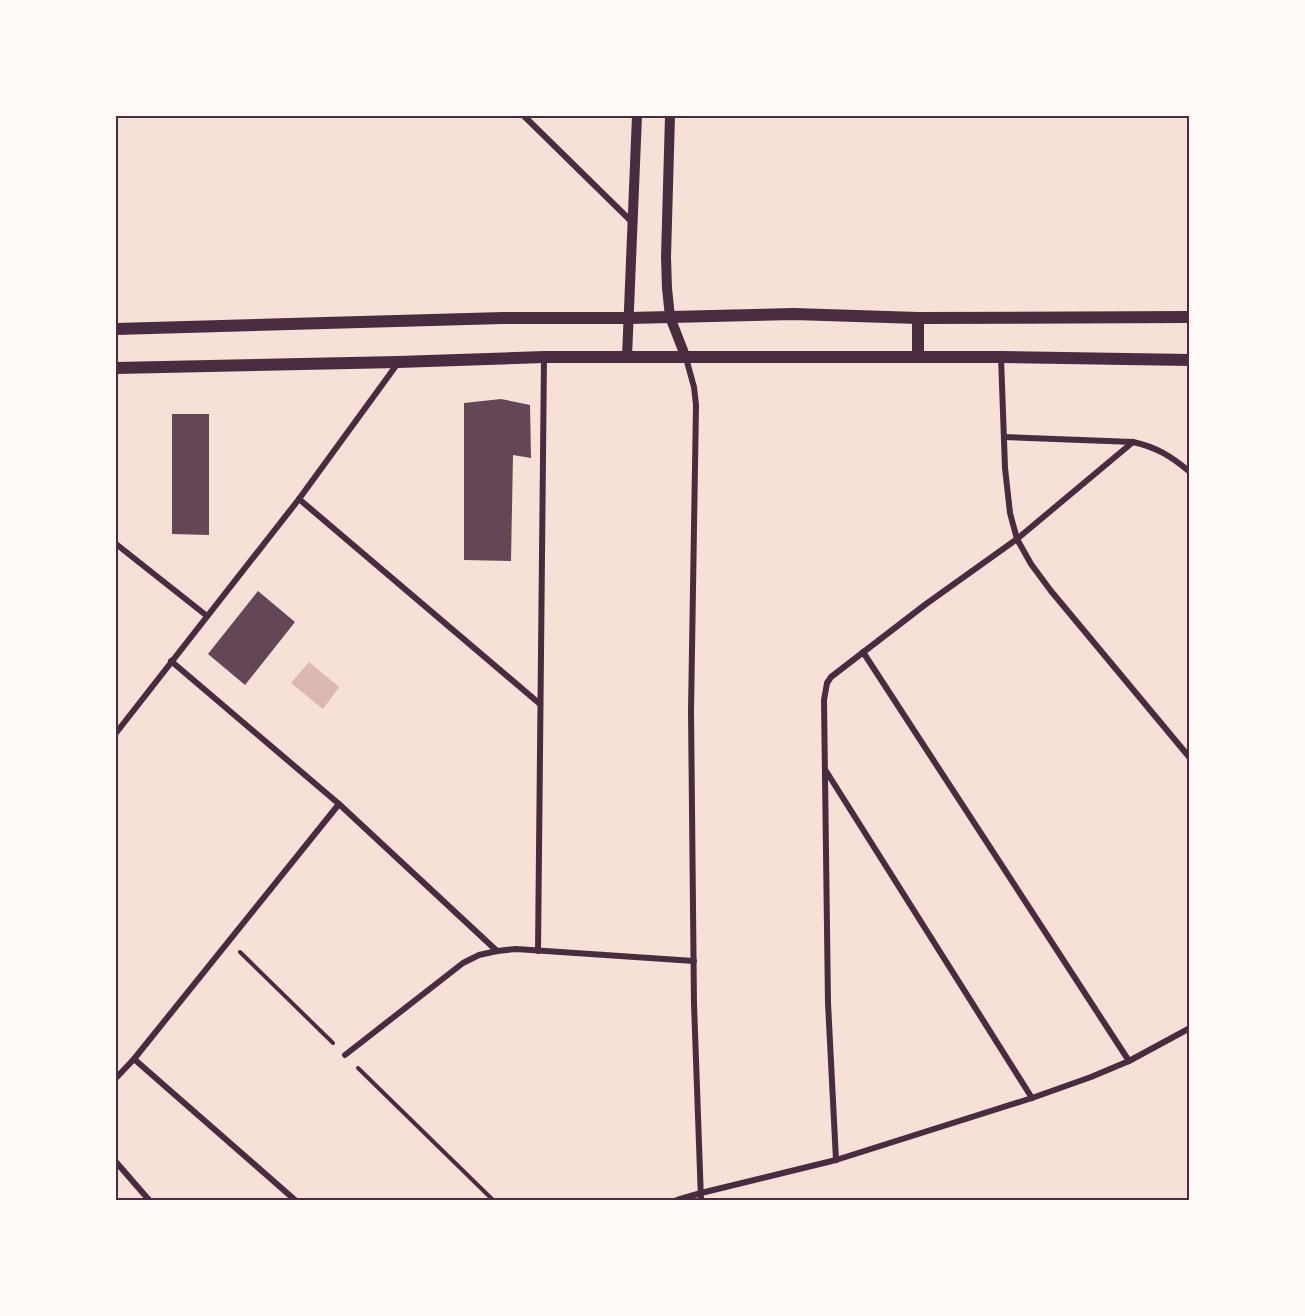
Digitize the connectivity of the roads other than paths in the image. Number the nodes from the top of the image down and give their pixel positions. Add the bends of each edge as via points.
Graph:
1 (524, 116) edge
2 (637, 116) edge
3 (670, 116) edge
4 (633, 223) junction
5 (670, 317) junction
6 (1190, 317) edge
7 (629, 318) junction
8 (918, 318) junction
9 (116, 329) edge
10 (544, 357) junction
11 (627, 357) junction
12 (918, 357) junction
13 (1001, 357) junction
14 (686, 358) junction
15 (1190, 360) edge
16 (398, 362) junction
17 (116, 368) edge
18 (1004, 437) junction
19 (1133, 442) junction
20 (1190, 472) edge
21 (299, 499) junction
22 (1017, 539) junction
23 (116, 544) edge
24 (207, 616) junction
25 (863, 652) junction
26 (171, 662) junction
27 (540, 704) junction
28 (116, 733) edge
29 (1190, 758) edge
30 (826, 770) junction
31 (339, 804) junction
32 (497, 951) junction
33 (538, 951) junction
34 (694, 961) junction
35 (1190, 1028) edge
36 (345, 1055) road end
37 (134, 1059) junction
38 (1129, 1061) junction
39 (116, 1078) edge
40 (1032, 1098) junction
41 (836, 1160) junction
42 (116, 1162) edge
43 (701, 1193) junction
44 (149, 1200) edge
45 (295, 1200) edge
46 (677, 1200) edge
47 (701, 1200) edge

1 - 4 street
2 - 4 street
3 - 5 street via 666,258
4 - 7 street
5 - 7 main road
5 - 8 main road via 794,314
5 - 14 street
6 - 8 main road
7 - 9 main road
7 - 11 street
8 - 12 main road
10 - 11 main road
10 - 16 main road
10 - 27 street
11 - 14 main road
12 - 13 main road
12 - 14 main road
13 - 15 main road
13 - 18 street
14 - 34 street via 696,405 691,711
16 - 17 main road
16 - 21 street
18 - 19 street
18 - 22 street via 1010,513
19 - 20 street via 1152,446
19 - 22 street
21 - 24 street
21 - 27 street
22 - 25 street
22 - 29 street via 1051,591
23 - 24 street
24 - 26 street
25 - 30 street via 831,677 826,688
25 - 38 street
26 - 28 street
26 - 31 street
27 - 33 street
30 - 40 street
30 - 41 street via 828,1003
31 - 32 street
31 - 37 street
32 - 33 street
32 - 36 street via 479,955 454,970
33 - 34 street
34 - 43 street
35 - 38 street
37 - 39 street
37 - 45 street
38 - 40 street
40 - 41 street
41 - 43 street
42 - 44 street
43 - 46 street
43 - 47 street

